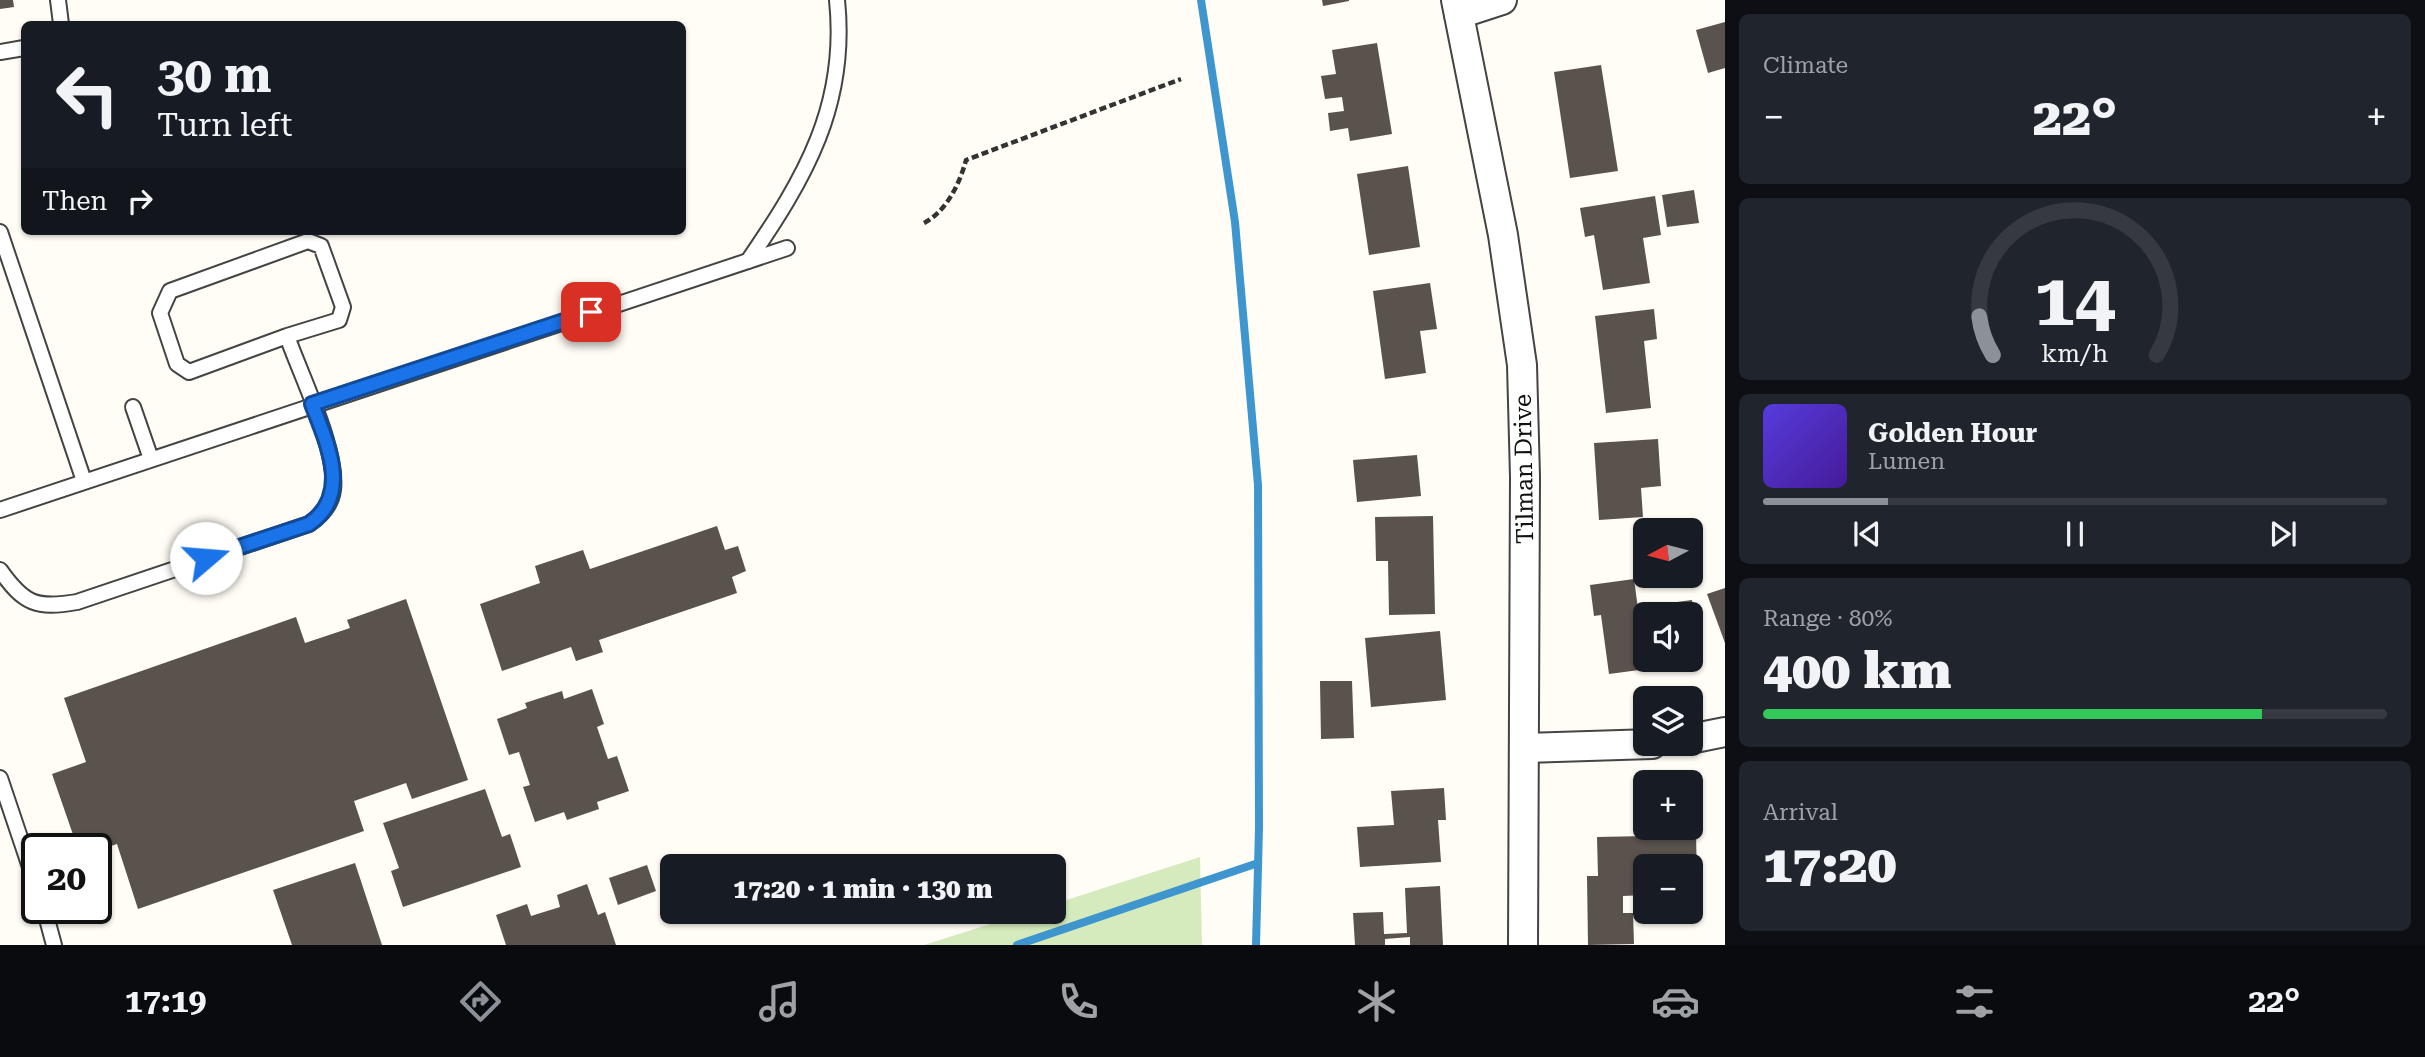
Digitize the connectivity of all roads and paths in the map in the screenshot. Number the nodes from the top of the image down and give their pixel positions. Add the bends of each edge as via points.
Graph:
1 (58, 0) edge
2 (837, 0) edge
3 (1502, 0) edge
4 (1457, 7) edge
5 (61, 21) edge
6 (21, 48) edge
7 (0, 52) edge
8 (1181, 79) dead end
9 (924, 223) dead end
10 (0, 232) edge
11 (787, 248) dead end
12 (748, 261) junction
13 (287, 336) junction
14 (312, 404) junction
15 (133, 407) dead end
16 (151, 459) junction
17 (84, 481) junction
18 (0, 510) edge
19 (0, 570) edge
20 (1725, 732) edge
21 (1703, 736) edge
22 (1633, 745) edge
23 (1525, 748) junction
24 (0, 778) edge
25 (21, 840) edge
26 (48, 924) edge
27 (54, 945) edge
28 (1523, 945) edge

1 - 5 lane
2 - 12 lane via 841,34 836,85 821,136 792,197
3 - 4 street
4 - 23 street, Tilman Drive via 1503,235 1522,365
6 - 7 lane
8 - 9 path via 966,160 961,178 938,215
10 - 17 lane
11 - 12 lane
12 - 14 lane
13 - 13 lane via 339,320 343,307 321,246 308,241 170,291 160,313 177,364 189,372
13 - 14 lane
14 - 16 lane
14 - 19 lane via 330,454 333,491 324,514 309,524 77,602 47,607 20,597
15 - 16 lane
16 - 17 lane
17 - 18 lane
20 - 21 street
22 - 23 street
23 - 28 street, Tilman Drive
24 - 25 lane
26 - 27 lane

